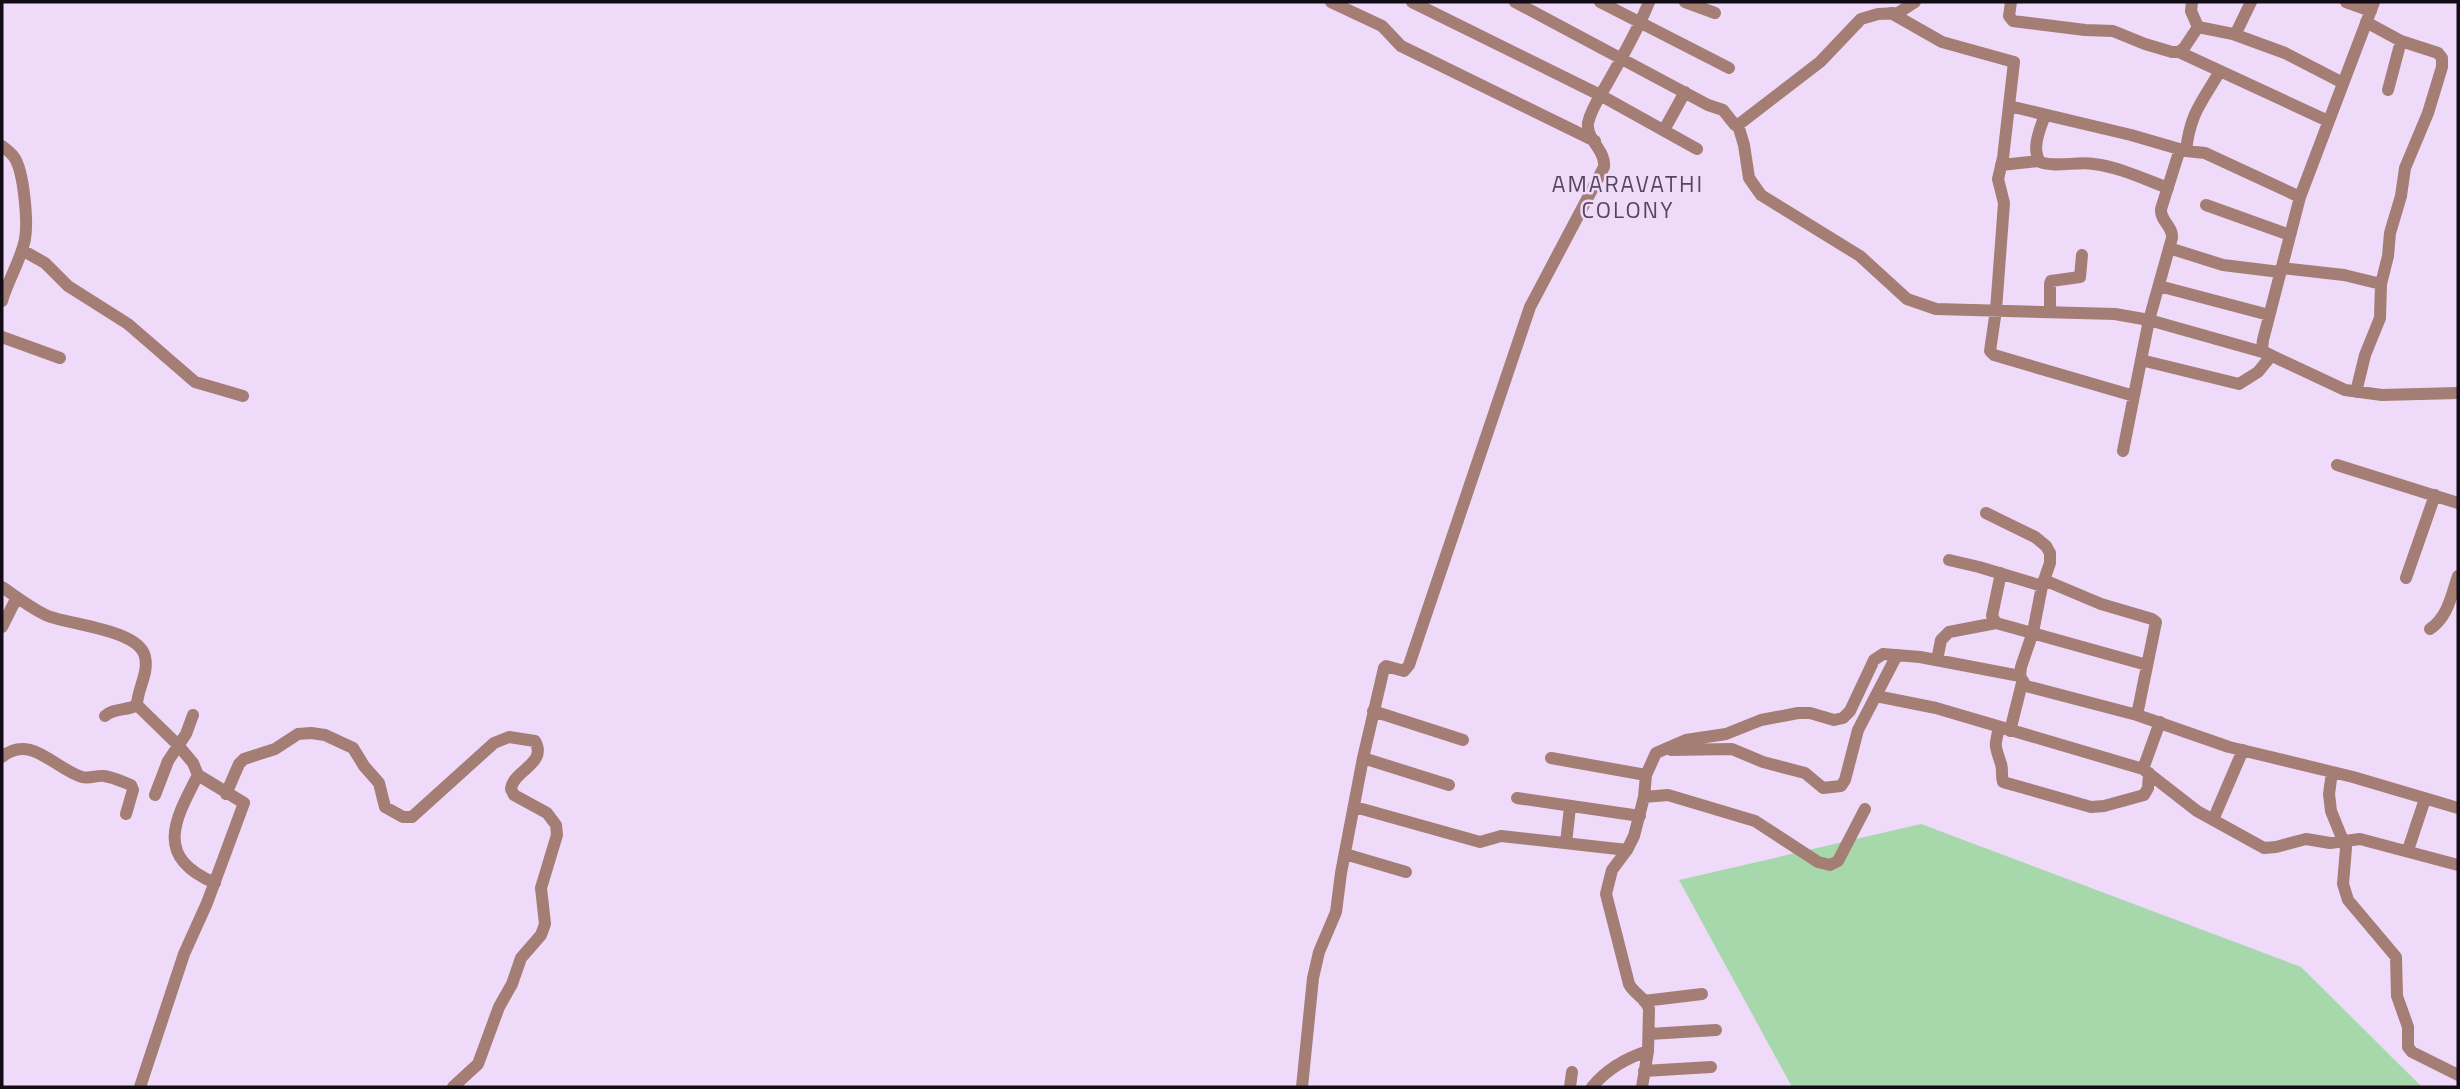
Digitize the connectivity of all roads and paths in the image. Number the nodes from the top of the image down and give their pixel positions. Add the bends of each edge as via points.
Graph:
1 (1331, 2) edge
2 (1412, 2) edge
3 (1515, 2) edge
4 (1600, 2) edge
5 (1649, 2) edge
6 (1685, 2) edge
7 (1914, 2) edge
8 (2011, 2) edge
9 (2192, 2) edge
10 (2251, 2) edge
11 (2346, 2) edge
12 (2370, 11) edge
13 (1716, 13) dead end
14 (1891, 13) junction
15 (1642, 21) junction
16 (2198, 27) junction
17 (2233, 34) junction
18 (2401, 41) junction
19 (2179, 52) junction
20 (1621, 60) junction
21 (1729, 68) dead end
22 (2220, 71) junction
23 (2343, 83) junction
24 (2388, 90) dead end
25 (1685, 92) junction
26 (1601, 96) junction
27 (2009, 106) junction
28 (2045, 114) junction
29 (2328, 121) junction
30 (1738, 125) junction
31 (1664, 130) junction
32 (1594, 141) junction
33 (2, 146) edge
34 (1697, 149) dead end
35 (2183, 150) junction
36 (2038, 161) junction
37 (2001, 165) junction
38 (2168, 188) junction
39 (2300, 197) junction
40 (2206, 205) dead end
41 (2290, 235) junction
42 (2169, 248) junction
43 (22, 250) junction
44 (2082, 254) dead end
45 (2281, 270) junction
46 (2381, 284) junction
47 (2159, 286) junction
48 (2, 301) edge
49 (1996, 310) junction
50 (2050, 312) junction
51 (2269, 315) junction
52 (2149, 320) junction
53 (2, 337) edge
54 (2268, 355) junction
55 (60, 358) dead end
56 (2141, 360) junction
57 (2356, 392) junction
58 (2458, 393) edge
59 (243, 396) dead end
60 (2134, 396) junction
61 (2123, 451) dead end
62 (2337, 465) dead end
63 (2435, 495) junction
64 (2458, 503) edge
65 (1986, 513) dead end
66 (1949, 560) dead end
67 (2001, 573) junction
68 (2458, 576) edge
69 (2406, 578) dead end
70 (2043, 583) junction
71 (2, 587) edge
72 (17, 597) junction
73 (1996, 623) junction
74 (2, 627) edge
75 (2430, 629) dead end
76 (2033, 632) junction
77 (1897, 655) junction
78 (1937, 660) junction
79 (2147, 664) junction
80 (2021, 680) junction
81 (1876, 696) junction
82 (138, 705) junction
83 (1373, 711) junction
84 (193, 715) dead end
85 (2137, 715) junction
86 (105, 716) dead end
87 (2160, 722) junction
88 (2004, 729) junction
89 (1462, 740) dead end
90 (178, 745) junction
91 (1663, 750) junction
92 (2244, 750) junction
93 (4, 752) edge
94 (1363, 758) junction
95 (1551, 758) dead end
96 (2146, 771) junction
97 (2332, 772) junction
98 (198, 775) junction
99 (1646, 775) junction
100 (1449, 785) dead end
101 (226, 794) junction
102 (155, 795) dead end
103 (1644, 797) junction
104 (1517, 798) dead end
105 (2425, 799) junction
106 (1355, 807) junction
107 (1570, 807) junction
108 (2458, 808) edge
109 (1865, 809) dead end
110 (125, 814) dead end
111 (1640, 816) junction
112 (2213, 820) junction
113 (2344, 842) junction
114 (1566, 843) junction
115 (1627, 850) junction
116 (2408, 850) junction
117 (1345, 854) junction
118 (2458, 865) edge
119 (1406, 872) dead end
120 (215, 883) junction
121 (1702, 994) dead end
122 (1644, 1001) junction
123 (1716, 1030) dead end
124 (1649, 1034) junction
125 (1648, 1051) junction
126 (1712, 1066) dead end
127 (1644, 1071) junction
128 (1572, 1072) dead end
129 (2458, 1075) edge
130 (140, 1087) edge
131 (453, 1087) edge
132 (1302, 1087) edge
133 (1570, 1087) edge
134 (1592, 1087) edge
135 (1642, 1087) edge

1 - 32 street via 1381,26 1401,46
2 - 26 street
3 - 20 street
4 - 15 street
5 - 15 street
6 - 13 street
7 - 14 street via 1904,11
8 - 19 street via 2013,21 2113,31
9 - 16 street
10 - 17 street
11 - 12 street
12 - 18 street
12 - 23 street
14 - 27 street via 1942,42 2012,60
14 - 30 street via 1861,19 1820,62
15 - 20 street
15 - 21 street
16 - 17 street
16 - 19 street
17 - 23 street via 2285,52
18 - 24 street
18 - 46 street via 2438,53 2442,66 2405,168
19 - 22 street
20 - 25 street
20 - 26 street
22 - 29 street
22 - 35 street via 2196,109
23 - 29 street
25 - 30 street via 1723,110
25 - 31 street
26 - 31 street
26 - 32 street via 1588,121
27 - 28 street
27 - 37 street
28 - 35 street
28 - 36 street via 2038,136
29 - 39 street
30 - 49 street via 1749,178 1761,195 1860,256 1903,297 1936,309
31 - 34 street
32 - 83 street via 1604,156 1604,167 1530,307 1409,666 1404,671 1385,667
33 - 43 street via 18,163 24,194 26,238
35 - 38 street
35 - 39 street via 2205,153
36 - 37 street
36 - 38 street via 2104,165
37 - 49 street via 1998,179 2004,204
38 - 42 street via 2160,214 2172,231
39 - 41 street
40 - 41 street
41 - 45 street
42 - 45 street via 2223,265
42 - 47 street
43 - 48 street
43 - 59 street via 128,324 194,382
44 - 50 street via 2079,278 2051,281
45 - 46 street via 2344,275
45 - 51 street
46 - 57 street via 2380,317
47 - 51 street
47 - 52 street
49 - 50 street
49 - 60 street via 1989,348 1994,355
50 - 52 street
51 - 54 street via 2263,340
52 - 54 street
52 - 56 street
53 - 55 street
54 - 56 street via 2258,372 2239,384
54 - 57 street via 2330,385
56 - 60 street
57 - 58 street
60 - 61 street
62 - 63 street
63 - 64 street
63 - 69 street
65 - 70 street via 2046,546 2050,564
66 - 67 street
67 - 70 street
67 - 73 street via 1992,616
68 - 75 street via 2447,611
70 - 76 street
70 - 79 street via 2152,618 2156,628
71 - 72 street
72 - 74 street
72 - 82 street via 49,616 110,632 142,648 146,662
73 - 76 street
73 - 78 street via 1949,632 1941,640
76 - 79 street
76 - 80 street
77 - 78 street
77 - 81 street
77 - 91 street via 1877,656 1850,711 1839,720 1798,713 1761,720 1726,734 1686,740
78 - 80 street
79 - 85 street
80 - 85 street via 2026,686
80 - 88 street
81 - 88 street
81 - 91 street via 1858,730 1841,786 1823,788 1805,773 1732,749
82 - 86 street
82 - 90 street
83 - 89 street
83 - 94 street
84 - 90 street
85 - 87 street
87 - 92 street
87 - 96 street
88 - 96 street
88 - 96 street via 1994,747 2003,782 2097,807 2144,795
90 - 98 street
90 - 102 street
91 - 99 street via 1653,757
92 - 97 street
92 - 112 street
93 - 110 street via 28,748 73,774 104,776 131,785
94 - 100 street
94 - 106 street
95 - 99 street
96 - 112 street
97 - 105 street
97 - 113 street via 2331,811
98 - 101 street
98 - 120 street via 173,836 187,868
99 - 103 street
101 - 120 street via 244,805
101 - 131 street via 244,759 275,749 298,734 311,733 353,748 379,783 385,807 409,818 494,743 509,737 535,741 538,754 511,789 547,813 556,825 541,888 543,930 521,958 478,1064
103 - 109 street via 1668,795 1755,821 1826,865 1838,861
103 - 111 street
104 - 107 street
105 - 108 street
105 - 116 street
106 - 114 street via 1480,842 1502,836
106 - 117 street
107 - 111 street
107 - 114 street
111 - 115 street
112 - 113 street via 2263,848 2311,839
113 - 116 street via 2360,839
113 - 129 street via 2347,901 2396,957 2397,996 2408,1027 2408,1047
114 - 115 street
115 - 122 street via 1612,870 1606,894 1629,984
116 - 118 street
117 - 119 street
117 - 132 street via 1336,912 1313,978
120 - 130 street via 184,954
121 - 122 street
122 - 124 street via 1649,1009
123 - 124 street
124 - 125 street
125 - 127 street
125 - 134 street via 1630,1057
126 - 127 street
127 - 135 street
128 - 133 street

